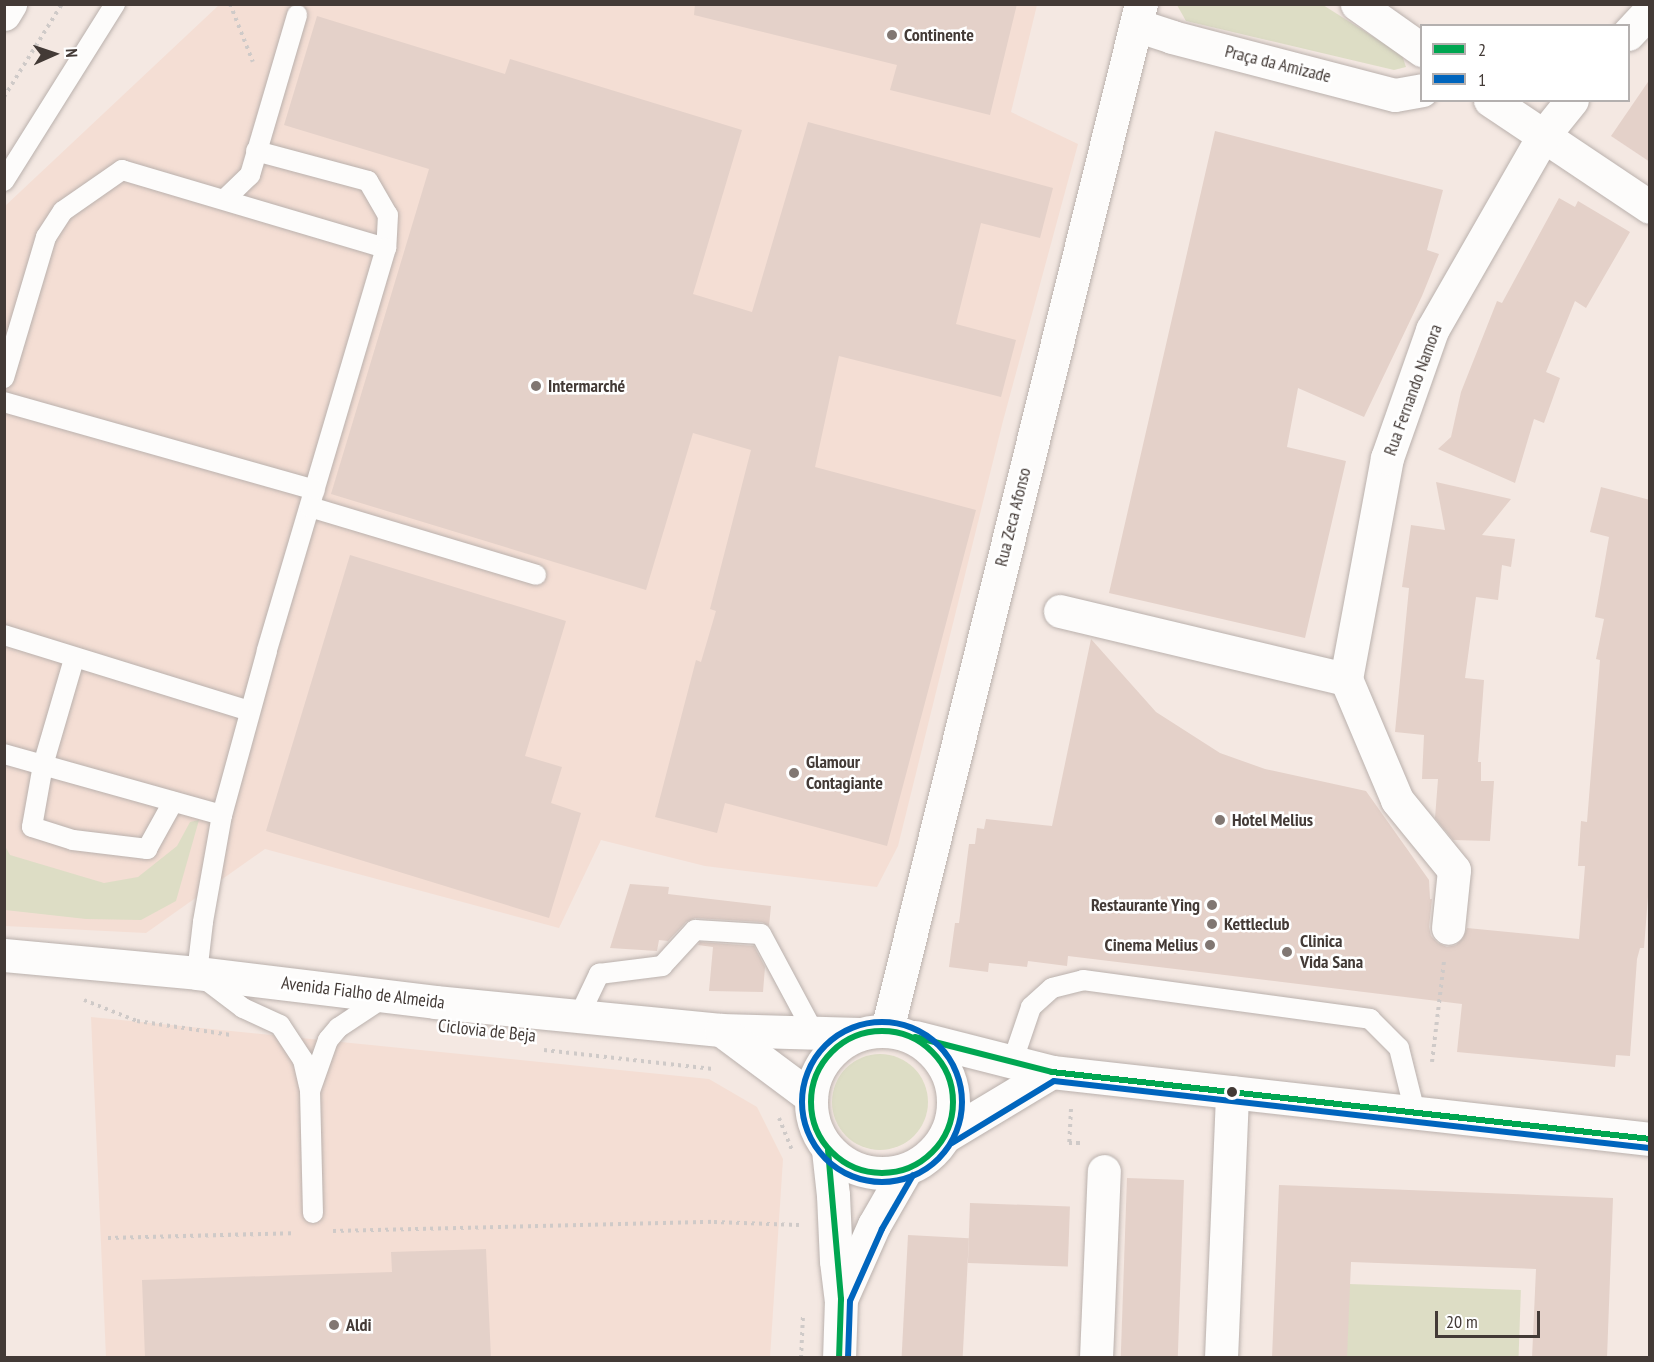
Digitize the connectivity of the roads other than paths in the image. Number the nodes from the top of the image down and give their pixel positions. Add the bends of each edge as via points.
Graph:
1 (10, 4) edge
2 (115, 4) edge
3 (1357, 4) edge
4 (1650, 10) edge
5 (4, 14) edge
6 (297, 15) dead end
7 (1138, 15) edge
8 (1630, 33) edge
9 (1420, 49) edge
10 (1420, 90) edge
11 (1493, 102) edge
12 (1570, 102) edge
13 (1543, 136) junction
14 (256, 151) junction
15 (4, 181) edge
16 (225, 199) junction
17 (1650, 207) edge
18 (386, 248) junction
19 (4, 378) edge
20 (4, 402) edge
21 (313, 498) junction
22 (536, 575) dead end
23 (1060, 611) dead end
24 (4, 635) edge
25 (75, 659) junction
26 (1346, 679) junction
27 (250, 711) junction
28 (4, 754) edge
29 (43, 765) junction
30 (173, 802) junction
31 (222, 815) junction
32 (1448, 928) road end
33 (4, 955) edge
34 (197, 973) junction
35 (386, 996) junction
36 (579, 1017) junction
37 (721, 1030) junction
38 (814, 1033) junction
39 (887, 1034) junction
40 (1013, 1060) junction
41 (1063, 1073) junction
42 (310, 1091) junction
43 (1232, 1092) junction
44 (811, 1097) junction
45 (1421, 1112) junction
46 (947, 1135) junction
47 (1650, 1139) edge
48 (828, 1150) junction
49 (905, 1171) junction
50 (1104, 1171) road end
51 (313, 1213) dead end
52 (841, 1299) junction
53 (839, 1358) edge
54 (1096, 1358) edge
55 (1221, 1358) edge

1 - 5 main road
2 - 15 lane
3 - 9 main road
4 - 8 main road
6 - 14 lane
7 - 10 main road, Praça da Amizade via 1172,37 1395,95
7 - 39 main road, Rua Zeca Afonso
11 - 13 main road
12 - 13 main road, Rua Fernando Namora
13 - 17 main road
13 - 26 main road, Rua Fernando Namora via 1432,330 1388,458
14 - 16 lane via 250,175
14 - 18 lane via 368,180 387,215
16 - 18 lane
16 - 19 lane via 122,170 63,211 46,237
18 - 21 lane
20 - 21 lane
21 - 22 lane
21 - 27 lane
23 - 26 main road
24 - 25 lane
25 - 27 lane
25 - 29 lane
26 - 32 main road via 1397,800 1454,870
27 - 31 lane
28 - 29 lane
29 - 30 lane
29 - 30 lane via 32,827 73,840 147,849
30 - 31 lane
31 - 34 lane
33 - 34 main road, Avenida Fialho de Almeida
34 - 35 main road, Avenida Fialho de Almeida
34 - 42 lane via 243,1008 280,1025 303,1060
35 - 36 main road, Avenida Fialho de Almeida
35 - 42 lane via 338,1028 328,1040
36 - 37 main road, Avenida Fialho de Almeida
36 - 38 lane via 599,974 662,966 695,930 761,934
37 - 38 main road, Avenida Fialho de Almeida
37 - 44 main road
38 - 39 main road, Avenida Fialho de Almeida
39 - 40 main road, Avenida Fialho de Almeida
39 - 44 main road via 835,1048 818,1070
39 - 46 main road via 937,1055 951,1079 954,1107
40 - 41 main road, Avenida Fialho de Almeida
40 - 45 lane via 1031,1007 1052,988 1083,980 1370,1019 1399,1048
41 - 43 main road, Avenida Fialho de Almeida
41 - 46 main road
42 - 51 lane
43 - 45 main road, Avenida Fialho de Almeida
43 - 55 main road
44 - 48 main road via 814,1125
45 - 47 main road, Avenida Fialho de Almeida
46 - 49 main road via 930,1157
48 - 49 main road via 851,1167 868,1172
48 - 52 main road
49 - 52 main road via 874,1225
50 - 54 main road
52 - 53 main road

